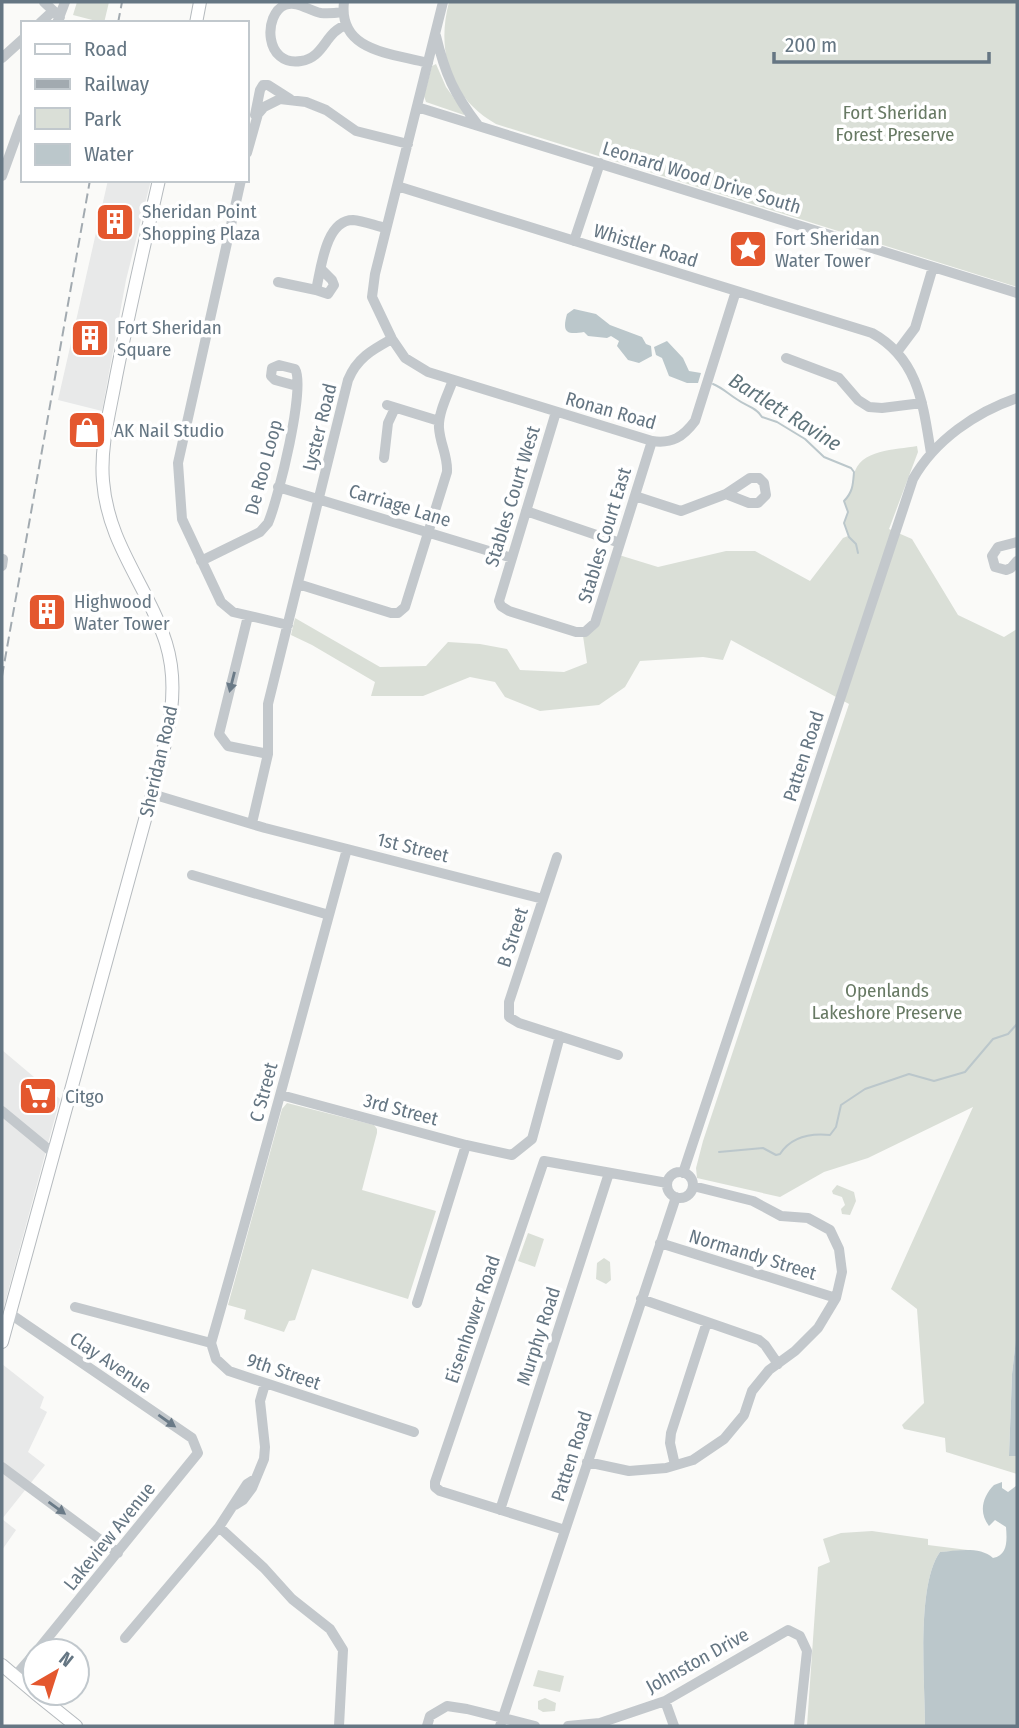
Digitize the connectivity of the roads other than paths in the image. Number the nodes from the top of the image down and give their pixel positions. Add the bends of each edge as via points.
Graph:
1 (44, 2) edge
2 (65, 2) edge
3 (200, 2) edge
4 (443, 2) edge
5 (344, 7) edge
6 (57, 17) edge
7 (196, 21) edge
8 (346, 24) junction
9 (435, 34) junction
10 (21, 41) edge
11 (2, 58) edge
12 (428, 63) junction
13 (290, 99) junction
14 (417, 107) junction
15 (254, 122) junction
16 (21, 124) edge
17 (479, 125) junction
18 (408, 144) junction
19 (248, 149) edge
20 (600, 163) junction
21 (2, 176) edge
22 (159, 182) edge
23 (241, 182) edge
24 (397, 186) junction
25 (386, 228) junction
26 (574, 241) junction
27 (933, 267) junction
28 (321, 269) junction
29 (278, 282) dead end
30 (316, 290) junction
31 (736, 291) junction
32 (1017, 293) edge
33 (391, 339) junction
34 (897, 352) junction
35 (786, 358) dead end
36 (453, 380) junction
37 (296, 386) dead end
38 (1017, 398) edge
39 (922, 402) junction
40 (556, 412) junction
41 (439, 421) junction
42 (652, 441) junction
43 (930, 453) junction
44 (384, 457) dead end
45 (278, 487) junction
46 (726, 494) dead end
47 (635, 496) junction
48 (319, 498) junction
49 (526, 512) junction
50 (428, 532) junction
51 (1017, 542) edge
52 (620, 543) junction
53 (512, 558) junction
54 (201, 561) junction
55 (1017, 561) edge
56 (298, 584) junction
57 (501, 591) joint
58 (248, 616) junction
59 (288, 625) junction
60 (268, 754) junction
61 (152, 794) junction
62 (252, 823) junction
63 (348, 849) junction
64 (557, 857) dead end
65 (192, 875) dead end
66 (543, 899) junction
67 (329, 915) junction
68 (560, 1036) junction
69 (618, 1055) dead end
70 (281, 1095) junction
71 (2, 1111) edge
72 (466, 1145) junction
73 (52, 1153) junction
74 (609, 1173) junction
75 (683, 1173) junction
76 (667, 1183) junction
77 (692, 1186) junction
78 (676, 1197) junction
79 (660, 1243) junction
80 (836, 1298) junction
81 (641, 1299) junction
82 (417, 1303) dead end
83 (75, 1307) dead end
84 (9, 1313) junction
85 (707, 1322) junction
86 (2, 1342) edge
87 (211, 1343) junction
88 (778, 1364) junction
89 (265, 1384) junction
90 (414, 1432) dead end
91 (193, 1440) joint
92 (587, 1462) junction
93 (675, 1465) junction
94 (2, 1467) edge
95 (500, 1510) junction
96 (219, 1527) junction
97 (565, 1530) junction
98 (118, 1553) junction
99 (48, 1637) edge
100 (125, 1638) dead end
101 (2, 1665) edge
102 (21, 1669) edge
103 (15, 1676) junction
104 (21, 1681) edge
105 (665, 1701) junction
106 (52, 1707) edge
107 (501, 1722) edge
108 (76, 1726) edge
109 (339, 1726) edge
110 (427, 1726) edge
111 (535, 1726) edge
112 (568, 1726) edge
113 (674, 1726) edge
114 (799, 1726) edge

1 - 6 street
2 - 6 street
3 - 7 main road
4 - 9 street
5 - 8 street
5 - 8 street via 320,13 299,4 282,6 275,16 271,45 279,56 303,61 317,54 334,30
8 - 12 street via 355,39 368,47
9 - 12 street
9 - 17 street via 451,86
10 - 11 street
12 - 14 street
13 - 15 street via 264,107
13 - 15 street via 263,85
13 - 18 street via 319,107 356,131
14 - 17 street, Leonard Wood Drive South
14 - 18 street
15 - 19 street
16 - 21 street
17 - 20 street, Leonard Wood Drive South
18 - 24 street
20 - 26 street
20 - 27 street, Leonard Wood Drive South
22 - 61 main road, Sheridan Road via 102,462 114,533 163,635 171,665 173,707
23 - 54 street via 178,463 182,519
24 - 25 street
24 - 26 street, Whistler Road
25 - 28 street via 353,220 338,225
25 - 33 street via 372,298
26 - 31 street, Whistler Road
27 - 32 street, Leonard Wood Drive South
27 - 34 street via 915,328
28 - 30 street
28 - 30 street via 334,285 328,293
29 - 30 street
31 - 34 street, Whistler Road via 872,333
31 - 42 street, Ronan Road via 695,421 671,442
33 - 36 street, Ronan Road via 414,365
33 - 48 street, Lyster Road via 362,356 352,370
34 - 39 street, Whistler Road via 913,374
35 - 39 street via 839,378 869,407
36 - 40 street, Ronan Road
36 - 41 street
37 - 45 street, De Roo Loop via 296,410
38 - 43 street, Patten Road via 972,420
39 - 43 street, Whistler Road
40 - 42 street, Ronan Road
40 - 49 street, Stables Court West
41 - 44 street via 391,407
41 - 50 street via 448,464
42 - 47 street, Stables Court East
43 - 75 street, Patten Road via 913,479
45 - 48 street, Carriage Lane
45 - 54 street, De Roo Loop via 270,517 260,532
46 - 47 street via 681,511
47 - 52 street, Stables Court East
48 - 50 street, Carriage Lane
48 - 56 street, Lyster Road
49 - 52 street
49 - 53 street, Stables Court West
50 - 53 street, Carriage Lane
50 - 56 street via 402,611 391,613
51 - 55 street via 999,547 992,556 1000,569 1011,569
52 - 57 street, Stables Court East via 597,615 585,632 509,611 501,606
53 - 57 street, Stables Court West
54 - 58 street via 221,603
56 - 59 street, Lyster Road
58 - 59 street
58 -> 60 street via 219,734 228,746
59 - 60 street, Lyster Road via 268,704
60 - 62 street, Lyster Road
61 - 62 street, 1st Street
61 - 73 main road, Sheridan Road
62 - 63 street, 1st Street
63 - 66 street, 1st Street
63 - 67 street, C Street
64 - 66 street, B Street
65 - 67 street
66 - 68 street, B Street via 507,1011 519,1023
67 - 70 street, C Street
68 - 69 street
68 - 72 street, 3rd Street via 532,1139 512,1155
70 - 72 street, 3rd Street
70 - 87 street, C Street
71 - 73 street
72 - 82 street
73 - 84 main road, Sheridan Road
74 - 76 street
74 - 95 street, Murphy Road
74 - 95 street, Eisenhower Road via 544,1161 435,1487
75 - 76 street via 675,1173
75 - 77 street
76 - 78 street
77 - 78 street via 686,1196
77 - 80 street via 753,1201 781,1216 808,1218 830,1230 842,1272
78 - 79 street, Patten Road
79 - 80 street, Normandy Street
79 - 81 street, Patten Road
80 - 88 street via 818,1328
81 - 85 street
81 - 92 street, Patten Road
83 - 87 street
84 - 86 main road, Sheridan Road
84 -> 91 street, Clay Avenue
85 - 88 street via 759,1340
85 - 93 street via 671,1433
87 - 89 street, 9th Street via 220,1365
88 - 93 street via 751,1391 744,1415 724,1439 693,1460
89 - 90 street, 9th Street
89 - 96 street via 260,1401 264,1459 256,1479 241,1491
91 - 98 street, Lakeview Avenue via 198,1452
92 - 93 street via 629,1471
92 - 97 street, Patten Road
94 -> 98 street
95 - 97 street
96 - 100 street
96 - 109 street via 338,1639 343,1650
97 - 107 street, Patten Road
98 - 99 street, Lakeview Avenue
101 - 103 main road
102 - 103 street, Lakeview Avenue
103 - 104 main road
105 - 112 street, Johnston Drive via 600,1723
105 - 113 street
105 - 114 street, Johnston Drive via 783,1631 793,1632 807,1651
106 - 108 main road
107 - 110 street via 447,1706 430,1716
107 - 111 street

